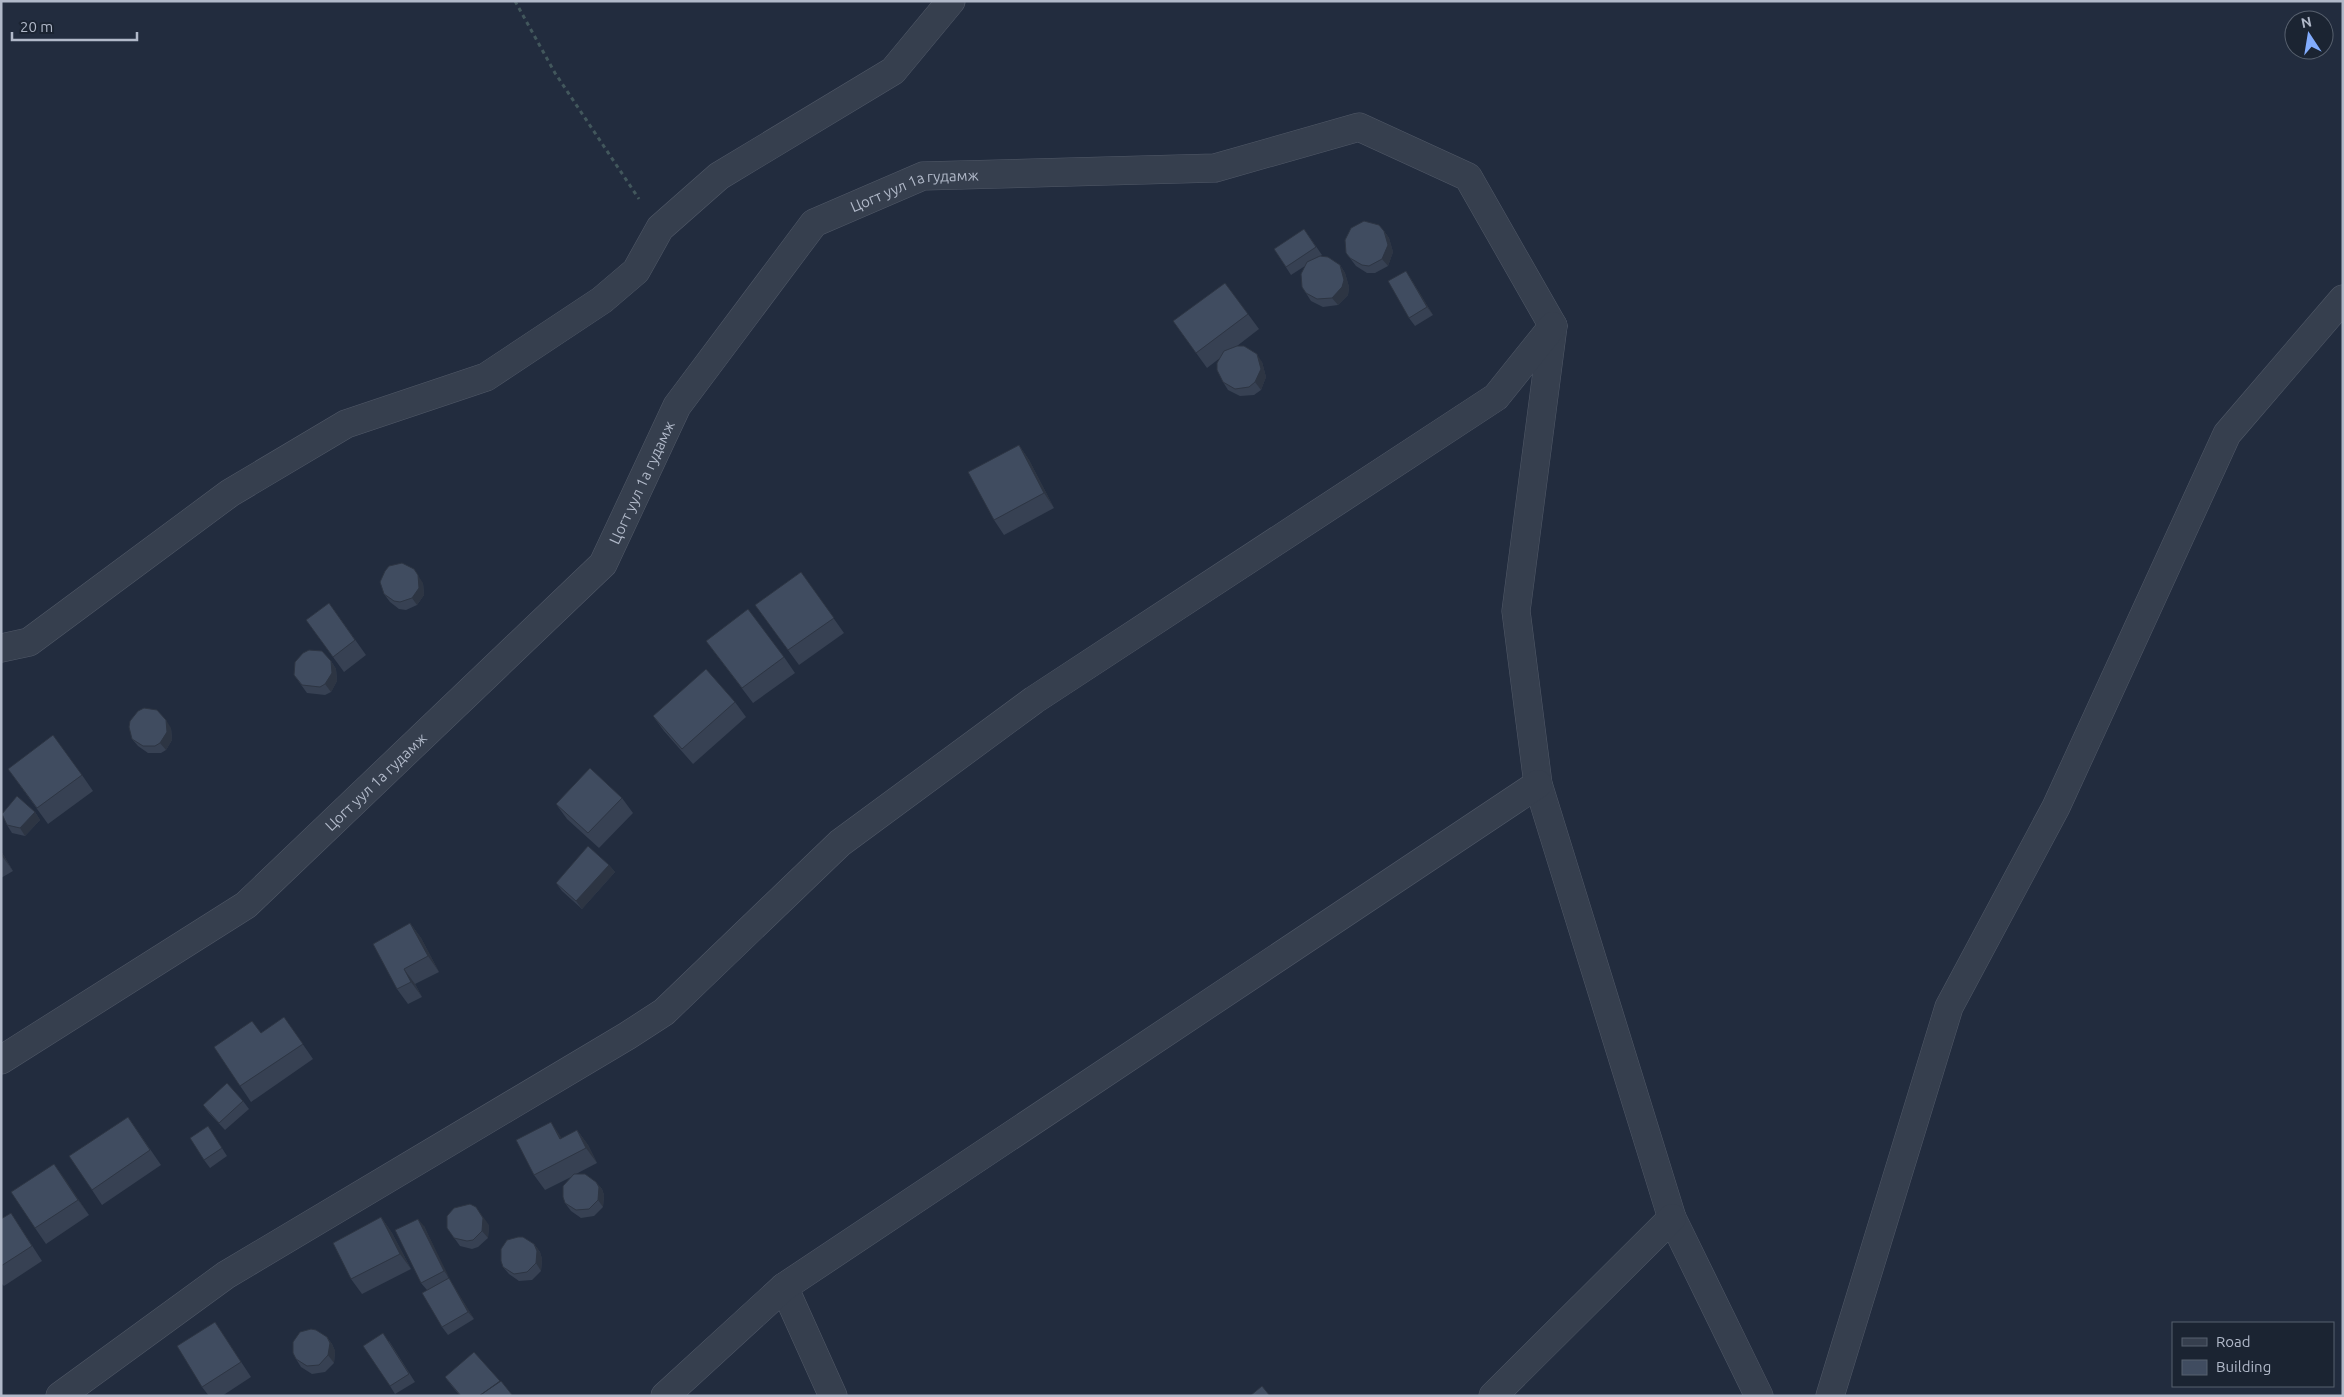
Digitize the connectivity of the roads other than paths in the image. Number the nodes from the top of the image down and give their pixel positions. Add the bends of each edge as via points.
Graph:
1 (951, 1) edge
2 (2343, 299) edge
3 (1553, 326) junction
4 (1, 648) edge
5 (1538, 784) junction
6 (1, 1060) edge
7 (1672, 1218) junction
8 (784, 1287) junction
9 (60, 1396) edge
10 (665, 1396) edge
11 (833, 1396) edge
12 (1493, 1396) edge
13 (1759, 1396) edge
14 (1830, 1396) edge

1 - 4 street via 894,71 719,176 660,228 636,271 602,300 486,377 346,424 230,494 29,642
2 - 14 street via 2227,434 2056,806 1949,1007
3 - 5 street via 1516,611
3 - 6 street, Цогт уул 1а гудамж via 1468,177 1358,127 1215,168 924,176 814,223 677,406 603,564 246,905
3 - 9 street via 1496,397 1034,700 840,843 664,1012 619,1042 226,1275
5 - 7 street
5 - 8 street
7 - 12 street
7 - 13 street
8 - 10 street
8 - 11 street

